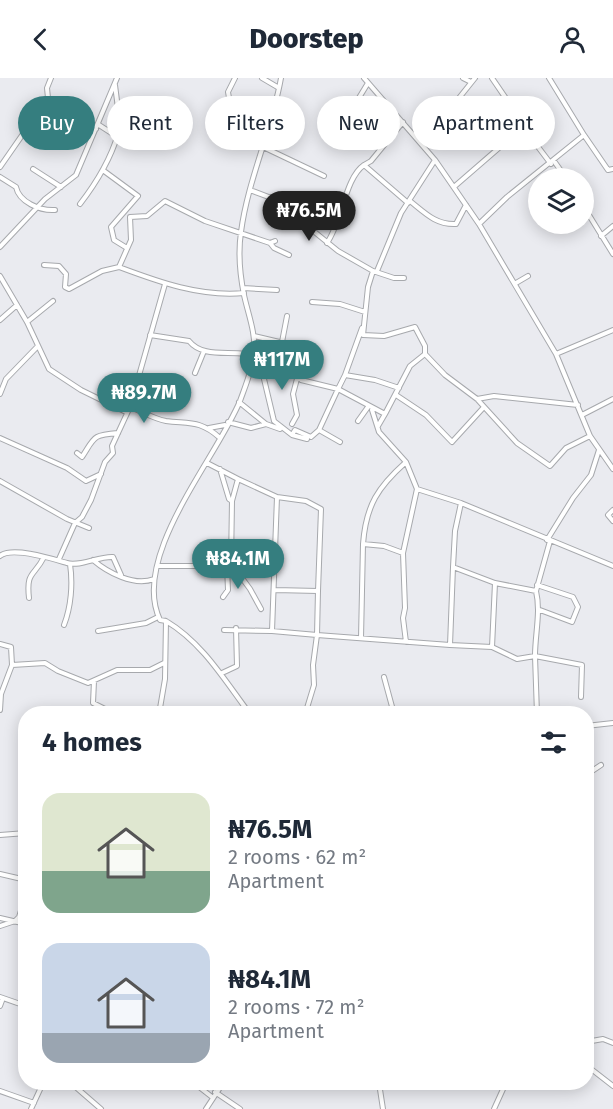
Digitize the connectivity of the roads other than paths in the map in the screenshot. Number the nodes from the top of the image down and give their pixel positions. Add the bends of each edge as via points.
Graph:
1 (51, 78) edge
2 (117, 78) edge
3 (235, 78) edge
4 (262, 78) edge
5 (281, 78) edge
6 (364, 78) edge
7 (463, 78) edge
8 (475, 78) edge
9 (492, 78) edge
10 (549, 78) edge
11 (471, 82) junction
12 (368, 83) junction
13 (115, 84) junction
14 (279, 88) junction
15 (48, 96) edge
16 (116, 96) edge
17 (229, 96) edge
18 (277, 96) edge
19 (360, 96) edge
20 (460, 96) edge
21 (505, 96) edge
22 (403, 122) junction
23 (97, 127) junction
24 (107, 131) edge
25 (412, 132) edge
26 (584, 135) junction
27 (18, 141) edge
28 (112, 150) edge
29 (260, 150) edge
30 (269, 150) edge
31 (427, 150) edge
32 (496, 150) edge
33 (542, 150) edge
34 (435, 160) junction
35 (553, 163) junction
36 (364, 165) junction
37 (0, 167) edge
38 (557, 168) edge
39 (33, 169) dead end
40 (613, 169) edge
41 (104, 171) junction
42 (324, 176) dead end
43 (0, 177) edge
44 (455, 186) junction
45 (61, 187) junction
46 (250, 190) junction
47 (409, 202) junction
48 (80, 204) dead end
49 (466, 205) junction
50 (36, 208) junction
51 (55, 210) dead end
52 (48, 211) junction
53 (53, 216) dead end
54 (479, 224) junction
55 (594, 224) edge
56 (613, 226) edge
57 (241, 232) junction
58 (601, 236) junction
59 (327, 243) junction
60 (0, 247) edge
61 (127, 248) junction
62 (613, 254) edge
63 (289, 255) dead end
64 (44, 265) dead end
65 (119, 267) junction
66 (375, 271) junction
67 (528, 276) dead end
68 (0, 277) edge
69 (404, 278) dead end
70 (165, 284) junction
71 (516, 284) junction
72 (277, 290) dead end
73 (244, 291) junction
74 (52, 301) dead end
75 (312, 302) dead end
76 (17, 305) junction
77 (365, 312) junction
78 (287, 316) dead end
79 (0, 320) edge
80 (27, 322) junction
81 (363, 328) junction
82 (613, 330) edge
83 (150, 335) junction
84 (254, 336) junction
85 (282, 342) junction
86 (37, 347) junction
87 (204, 351) junction
88 (425, 354) junction
89 (556, 354) junction
90 (254, 355) junction
91 (195, 373) dead end
92 (298, 375) junction
93 (345, 375) junction
94 (399, 388) junction
95 (338, 389) junction
96 (0, 394) edge
97 (396, 395) junction
98 (477, 399) junction
99 (613, 399) edge
100 (239, 402) junction
101 (578, 405) junction
102 (130, 407) junction
103 (484, 407) junction
104 (370, 408) junction
105 (126, 412) junction
106 (385, 414) junction
107 (582, 415) junction
108 (358, 421) dead end
109 (227, 424) junction
110 (266, 424) junction
111 (292, 424) dead end
112 (378, 427) junction
113 (209, 428) junction
114 (281, 429) junction
115 (319, 430) junction
116 (118, 433) junction
117 (590, 436) junction
118 (0, 438) edge
119 (220, 438) junction
120 (340, 442) dead end
121 (600, 449) junction
122 (77, 453) dead end
123 (406, 462) junction
124 (207, 463) junction
125 (220, 469) junction
126 (613, 469) edge
127 (101, 474) junction
128 (238, 479) junction
129 (0, 481) edge
130 (417, 489) junction
131 (277, 497) junction
132 (232, 501) junction
133 (461, 503) junction
134 (613, 510) edge
135 (613, 521) edge
136 (75, 523) junction
137 (89, 528) dead end
138 (549, 540) junction
139 (363, 544) junction
140 (112, 551) dead end
141 (403, 553) junction
142 (0, 556) edge
143 (45, 557) junction
144 (113, 558) junction
145 (58, 559) junction
146 (92, 559) junction
147 (70, 564) junction
148 (229, 565) junction
149 (158, 566) junction
150 (613, 566) edge
151 (453, 567) junction
152 (121, 575) junction
153 (154, 579) junction
154 (495, 583) junction
155 (537, 585) junction
156 (228, 590) junction
157 (275, 590) junction
158 (318, 591) junction
159 (536, 591) junction
160 (223, 597) dead end
161 (29, 598) dead end
162 (230, 598) dead end
163 (261, 609) dead end
164 (540, 610) junction
165 (158, 616) junction
166 (166, 621) junction
167 (64, 625) dead end
168 (236, 628) junction
169 (224, 630) dead end
170 (98, 631) dead end
171 (273, 631) junction
172 (316, 636) junction
173 (360, 638) junction
174 (406, 642) junction
175 (0, 644) edge
176 (450, 645) junction
177 (492, 647) junction
178 (535, 656) junction
179 (164, 663) junction
180 (12, 665) junction
181 (222, 673) junction
182 (384, 677) dead end
183 (94, 681) junction
184 (581, 697) dead end
185 (99, 706) edge
186 (160, 706) edge
187 (245, 706) edge
188 (308, 706) edge
189 (392, 706) edge
190 (537, 706) edge
191 (0, 710) edge
192 (613, 723) edge
193 (594, 725) edge
194 (601, 765) dead end
195 (594, 769) edge
196 (18, 834) edge
197 (0, 835) edge
198 (0, 874) edge
199 (18, 877) edge
200 (18, 914) edge
201 (0, 918) edge
202 (15, 921) junction
203 (18, 922) edge
204 (0, 926) edge
205 (2, 997) edge
206 (18, 1003) edge
207 (0, 1006) edge
208 (594, 1041) edge
209 (613, 1043) edge
210 (594, 1071) edge
211 (613, 1086) edge
212 (0, 1090) edge
213 (40, 1090) edge
214 (79, 1090) edge
215 (204, 1090) edge
216 (380, 1090) edge
217 (503, 1090) edge
218 (215, 1092) joint
219 (213, 1097) junction
220 (34, 1103) junction
221 (31, 1109) edge
222 (101, 1109) edge
223 (206, 1109) edge
224 (240, 1109) edge
225 (383, 1109) edge
226 (494, 1109) edge

1 - 15 street
2 - 13 street
3 - 17 street
4 - 14 street
5 - 14 street
6 - 12 street
7 - 11 street
8 - 11 street
9 - 21 street
10 - 26 street
11 - 20 street
12 - 19 street
12 - 22 street
13 - 16 street
13 - 23 street
14 - 18 street
22 - 25 street
22 - 36 street
23 - 24 street
23 - 45 street via 76,175
26 - 35 street
26 - 40 street via 608,170
27 - 37 street
28 - 41 street
29 - 46 street
30 - 42 street
31 - 34 street
32 - 44 street
33 - 35 street
34 - 44 street
34 - 47 street
35 - 38 street
35 - 54 street
36 - 47 street
36 - 59 street via 351,184 336,231
39 - 45 street
41 - 48 street
41 - 61 street via 138,196 111,227 114,240
43 - 50 street
44 - 49 street
45 - 50 street
46 - 57 street
46 - 59 street via 274,199
47 - 49 street via 438,222 450,225 456,224
47 - 66 street
49 - 54 street
50 - 52 street
50 - 60 street
51 - 52 street
52 - 53 street
54 - 71 street
55 - 58 street
56 - 58 street
57 - 61 street via 205,221 165,201 147,216 130,217 131,240
57 - 63 street via 273,242 274,248
57 - 73 street
58 - 62 street
59 - 66 street
61 - 65 street
64 - 65 street via 58,266 66,274 65,287 69,289 102,271
65 - 70 street
66 - 69 street
66 - 77 street
67 - 71 street
68 - 76 street
70 - 73 street via 214,294
70 - 83 street
71 - 89 street
72 - 73 street
73 - 84 street
74 - 80 street
75 - 77 street via 340,304
76 - 79 street
76 - 80 street
77 - 81 street
78 - 85 street
80 - 86 street
81 - 88 street via 363,335 373,337 416,327
81 - 93 street
82 - 89 street
83 - 87 street via 189,341
83 - 102 street
84 - 85 street
84 - 90 street
85 - 92 street via 305,348
86 - 96 street via 6,379
86 - 105 street via 49,369
87 - 90 street
87 - 91 street
88 - 94 street via 410,366
88 - 98 street
89 - 101 street
90 - 100 street
90 - 114 street via 262,367 274,421
92 - 95 street via 301,380
92 - 111 street via 293,394 297,419
93 - 94 street
93 - 95 street
94 - 97 street
95 - 104 street
95 - 115 street
97 - 103 street via 426,415 452,442
97 - 106 street
98 - 101 street via 494,396
98 - 103 street
99 - 107 street
100 - 109 street
100 - 110 street
101 - 107 street
102 - 105 street
102 - 113 street via 166,421 185,421
103 - 117 street via 517,443 550,466 566,448
104 - 106 street
104 - 108 street
104 - 112 street
105 - 116 street
106 - 112 street
107 - 117 street
109 - 110 street via 251,428
109 - 113 street
109 - 119 street
110 - 114 street
112 - 123 street
113 - 119 street
114 - 115 street via 311,437
115 - 120 street
116 - 122 street via 98,435 82,457
116 - 127 street via 113,453
117 - 121 street
118 - 127 street via 67,468 86,481
119 - 124 street
121 - 126 street
121 - 138 street via 591,475
123 - 130 street
123 - 139 street via 382,483 365,523
124 - 125 street
124 - 149 street via 166,533
125 - 128 street
125 - 132 street
127 - 136 street via 82,517
128 - 131 street
128 - 132 street
129 - 136 street
130 - 133 street
130 - 141 street
131 - 157 street
131 - 158 street via 306,501 321,509
132 - 148 street
133 - 138 street
133 - 151 street
134 - 135 street via 608,515
136 - 137 street
136 - 145 street
138 - 150 street
138 - 155 street
139 - 141 street
139 - 173 street
140 - 144 street
141 - 174 street
142 - 143 street via 17,551
143 - 145 street
143 - 161 street via 31,573
144 - 146 street
144 - 152 street
145 - 147 street
146 - 147 street
146 - 152 street via 108,573
147 - 167 street via 72,585
148 - 149 street
148 - 156 street
148 - 163 street
149 - 153 street
151 - 154 street
151 - 176 street
152 - 153 street via 136,581
153 - 165 street
154 - 159 street
154 - 177 street
155 - 159 street
155 - 164 street via 573,597 578,607 572,622
156 - 160 street
156 - 162 street
157 - 158 street
157 - 171 street
158 - 172 street
159 - 164 street
164 - 178 street via 535,623
165 - 166 street
165 - 170 street
166 - 179 street
166 - 181 street via 186,634
168 - 169 street
168 - 171 street
168 - 181 street via 237,666
171 - 172 street
172 - 173 street
172 - 188 street via 314,686
173 - 174 street
174 - 176 street
175 - 180 street via 11,647
176 - 177 street
177 - 178 street via 517,659
178 - 184 street via 582,665
178 - 190 street
179 - 183 street via 150,670 117,670
179 - 186 street
180 - 183 street via 45,663 88,683
180 - 191 street via 1,694
181 - 187 street
182 - 189 street
183 - 185 street via 93,703
192 - 193 street
194 - 195 street
196 - 197 street
198 - 199 street
200 - 202 street
201 - 202 street
202 - 203 street
202 - 204 street
205 - 206 street
205 - 207 street
208 - 209 street
210 - 211 street
212 - 220 street
213 - 220 street
214 - 222 street
215 - 219 street
216 - 225 street
217 - 226 street
218 - 219 street
218 - 224 street
219 - 223 street
220 - 221 street

